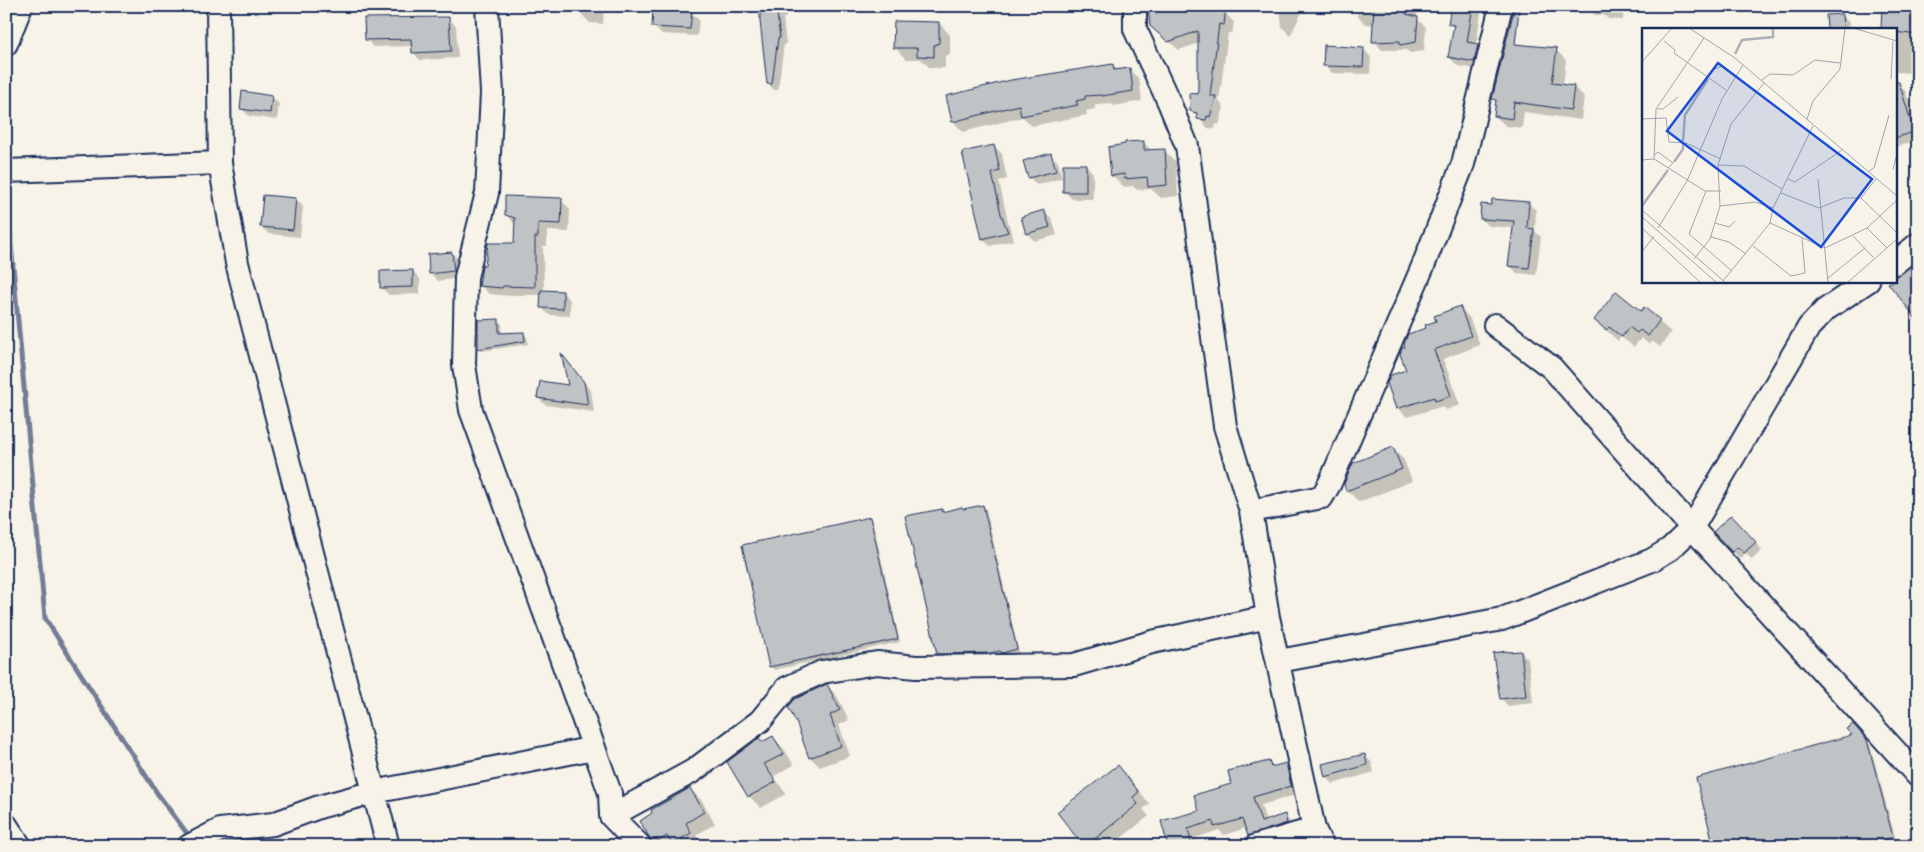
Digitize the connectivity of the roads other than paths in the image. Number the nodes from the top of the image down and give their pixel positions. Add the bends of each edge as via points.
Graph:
1 (21, 6) edge
2 (218, 6) edge
3 (486, 6) edge
4 (1135, 6) edge
5 (1501, 6) edge
6 (6, 44) edge
7 (220, 163) junction
8 (6, 171) edge
9 (1918, 244) edge
10 (1896, 262) edge
11 (1867, 282) edge
12 (1495, 325) dead end
13 (1251, 511) junction
14 (1692, 528) junction
15 (1268, 618) junction
16 (1279, 661) junction
17 (594, 748) junction
18 (1918, 776) edge
19 (374, 792) junction
20 (611, 816) junction
21 (6, 825) edge
22 (1318, 838) edge
23 (20, 846) edge
24 (189, 846) edge
25 (388, 846) edge
26 (640, 846) edge
27 (1256, 846) edge

1 - 6 street
2 - 7 street
3 - 17 street via 492,93 487,193 466,277 464,365 470,410
4 - 13 street via 1135,29 1187,146 1225,426
5 - 13 street via 1464,164 1330,483 1322,497
7 - 8 street
7 - 19 street via 238,263
9 - 10 street
11 - 14 street via 1825,310 1809,327
12 - 14 street via 1552,368
13 - 15 street
14 - 16 street via 1670,549 1652,560 1502,619
14 - 18 street
15 - 16 street
15 - 20 street via 1152,642 1074,665 916,667 877,663 822,672 787,688 760,721 693,771
16 - 22 street
17 - 19 street
17 - 20 street via 610,793
19 - 24 street via 273,824 220,830
19 - 25 street
20 - 26 street
21 - 23 street
22 - 27 street

